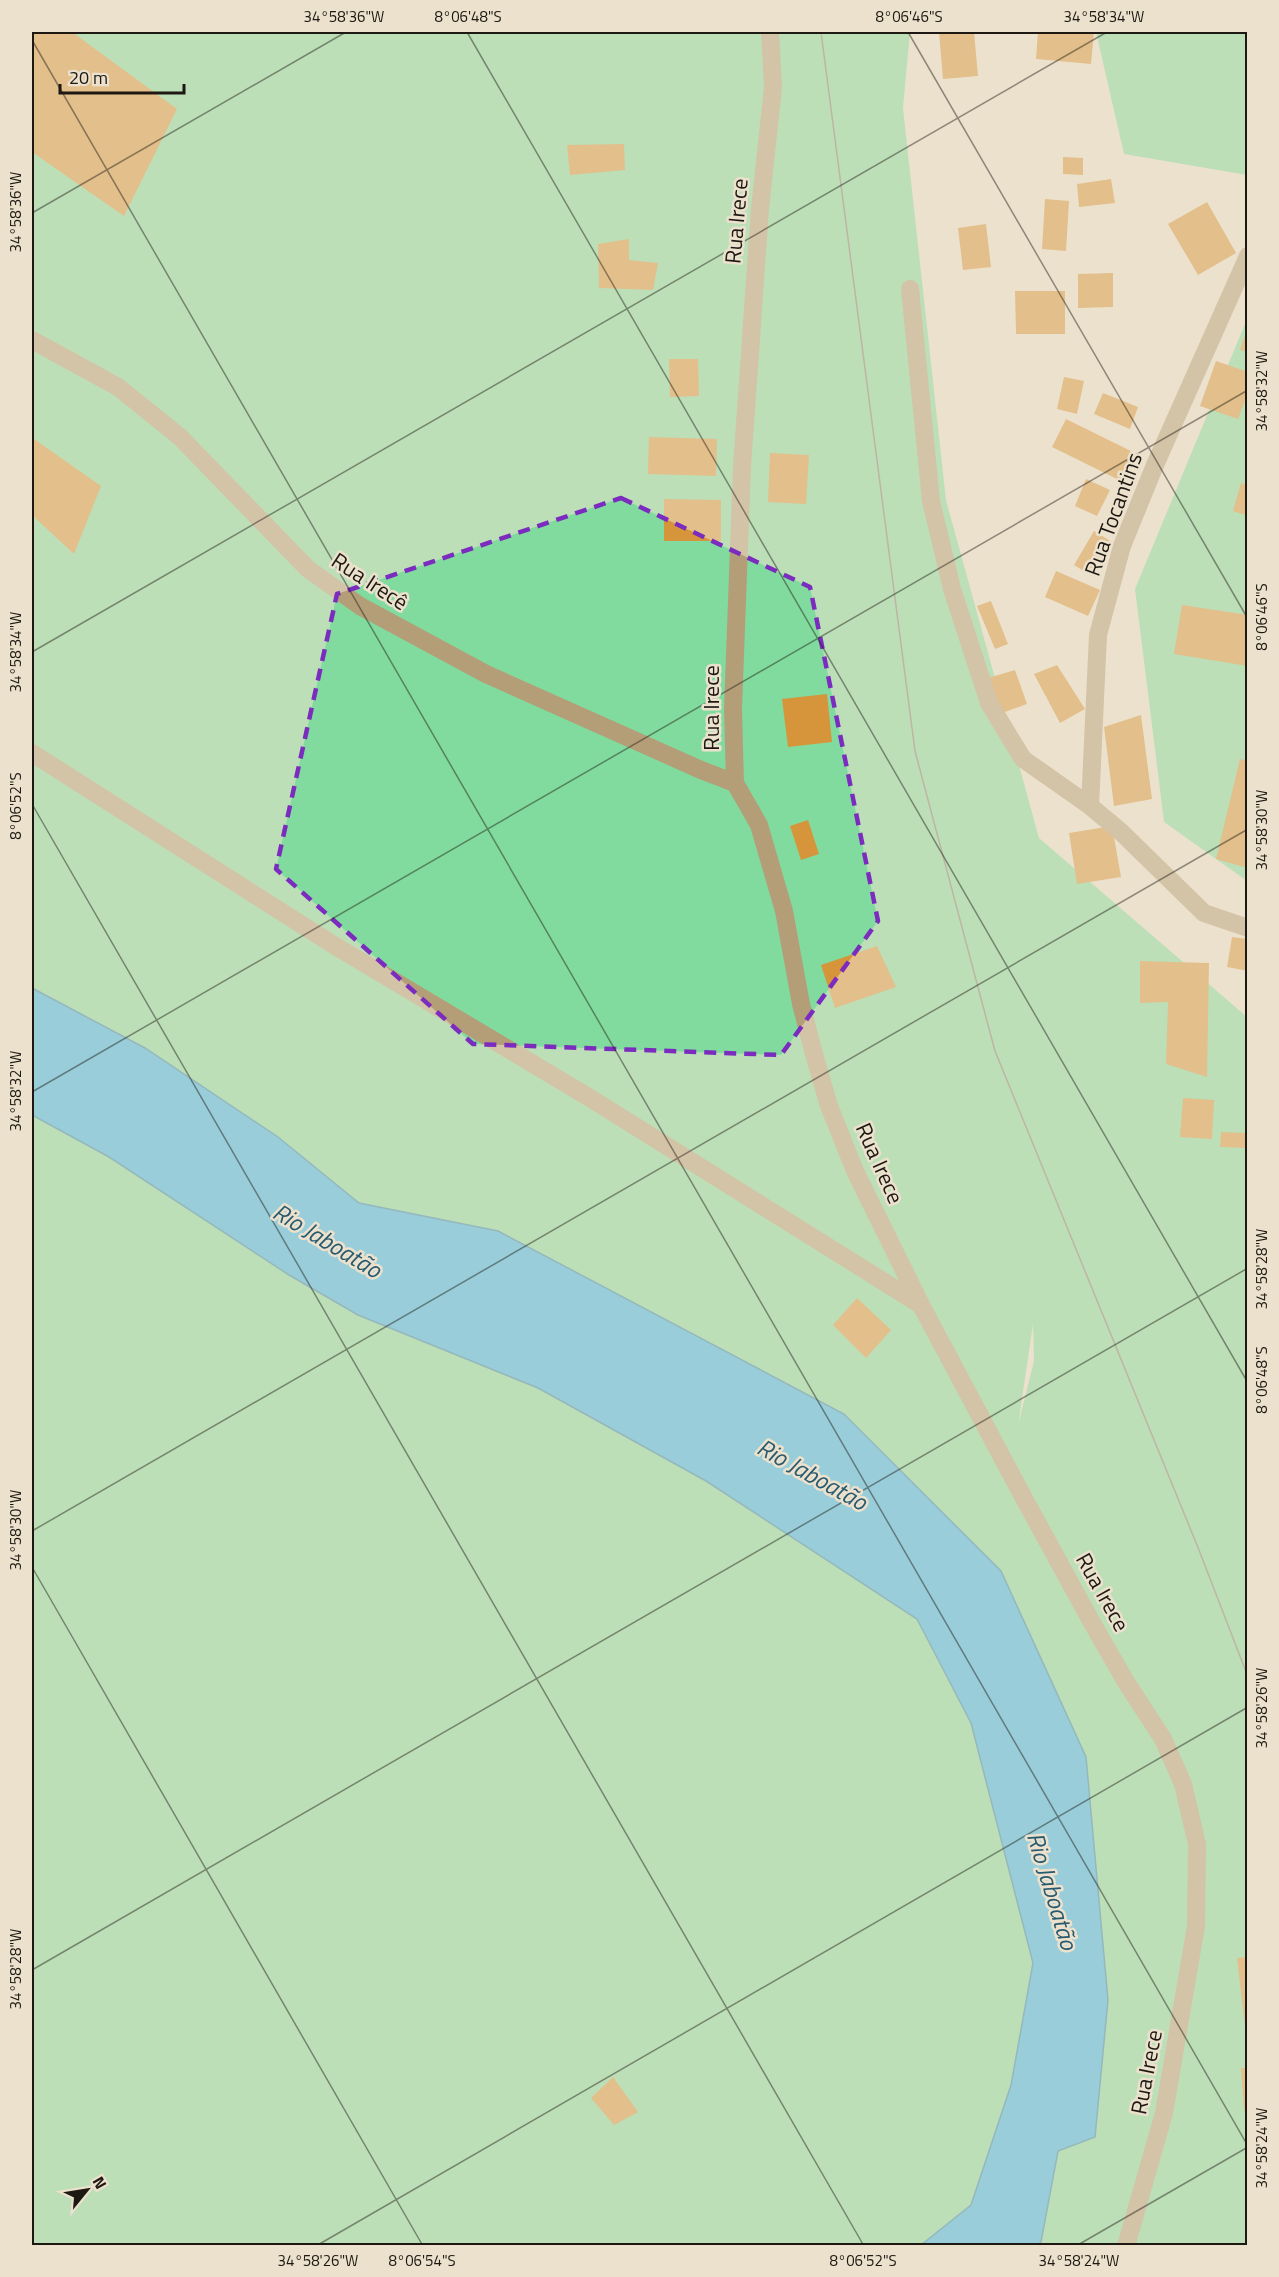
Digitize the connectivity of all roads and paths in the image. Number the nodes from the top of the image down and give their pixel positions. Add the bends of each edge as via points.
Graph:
1 (770, 32) edge
2 (1248, 256) edge
3 (910, 289) dead end
4 (32, 340) edge
5 (32, 753) edge
6 (735, 783) junction
7 (1090, 806) junction
8 (1248, 928) edge
9 (921, 1305) junction
10 (1126, 2246) edge

1 - 6 street, Rua Irece via 772,87 742,467 733,708
2 - 7 street, Rua Tocantins via 1122,546 1098,635
3 - 7 street via 931,501 952,589 989,703 1023,759
4 - 6 street, Rua Irecê via 118,387 180,437 308,569 360,606 486,674
5 - 9 street via 332,944 590,1098
6 - 9 street, Rua Irece via 759,825 784,911 801,1004 829,1106 855,1171
7 - 8 street via 1204,913
9 - 10 street, Rua Irece via 1091,1621 1163,1739 1183,1784 1197,1844 1196,1926 1166,2101

